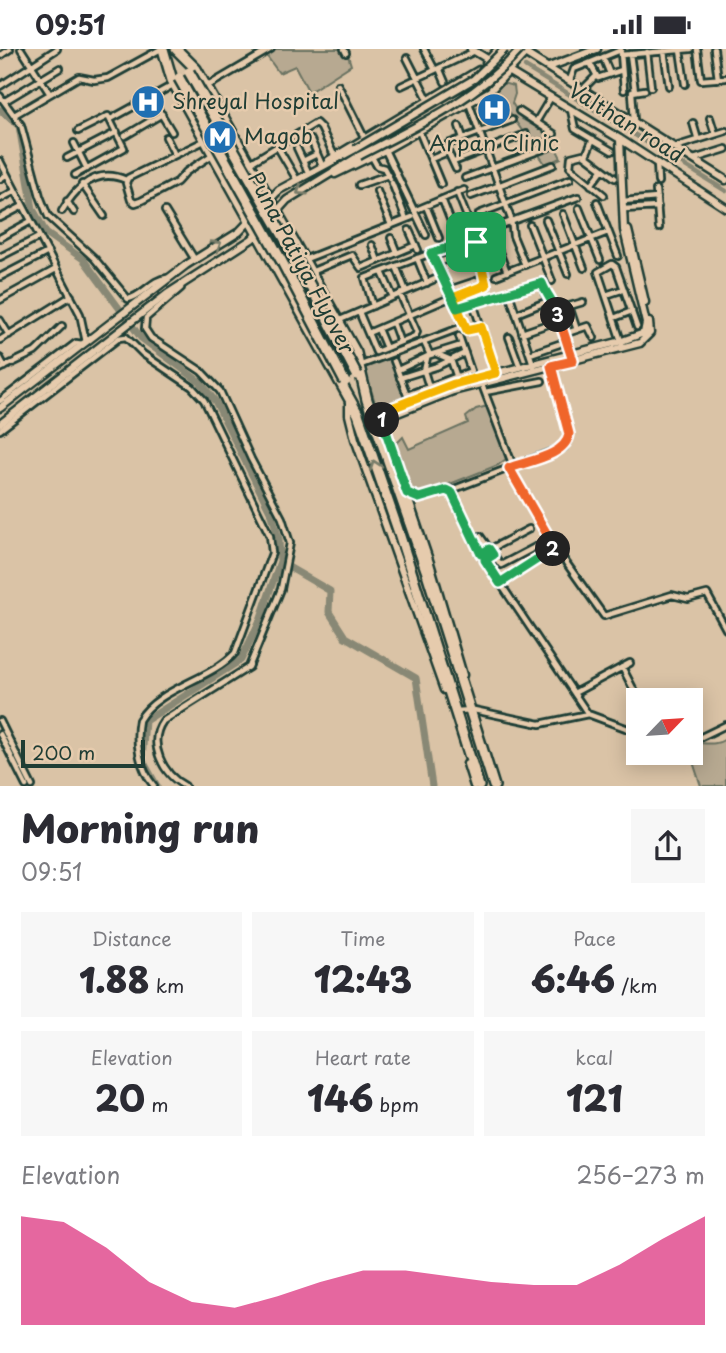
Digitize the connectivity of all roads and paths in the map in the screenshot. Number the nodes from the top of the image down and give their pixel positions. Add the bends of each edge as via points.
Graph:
1 (10, 49) edge
2 (21, 49) edge
3 (57, 49) edge
4 (271, 49) edge
5 (424, 49) edge
6 (498, 49) edge
7 (505, 49) edge
8 (536, 49) edge
9 (597, 49) edge
10 (691, 49) edge
11 (697, 49) edge
12 (714, 49) edge
13 (177, 50) edge
14 (473, 50) edge
15 (523, 50) edge
16 (680, 50) edge
17 (621, 51) edge
18 (664, 51) junction
19 (164, 52) edge
20 (578, 52) edge
21 (647, 53) junction
22 (630, 54) junction
23 (0, 56) edge
24 (603, 57) junction
25 (407, 58) dead end
26 (489, 60) junction
27 (590, 63) junction
28 (32, 65) junction
29 (549, 67) junction
30 (60, 68) dead end
31 (437, 69) junction
32 (622, 69) junction
33 (509, 73) junction
34 (610, 74) junction
35 (596, 76) junction
36 (726, 78) edge
37 (417, 79) junction
38 (718, 79) junction
39 (41, 80) junction
40 (177, 81) junction
41 (570, 81) junction
42 (445, 82) dead end
43 (685, 84) dead end
44 (338, 85) dead end
45 (0, 86) edge
46 (401, 86) dead end
47 (669, 86) dead end
48 (206, 87) junction
49 (652, 87) dead end
50 (583, 89) junction
51 (624, 90) dead end
52 (645, 90) dead end
53 (635, 91) junction
54 (491, 92) junction
55 (50, 94) junction
56 (0, 96) edge
57 (151, 97) junction
58 (551, 97) junction
59 (5, 101) junction
60 (429, 101) junction
61 (469, 103) junction
62 (500, 106) dead end
63 (571, 110) junction
64 (519, 111) dead end
65 (16, 114) junction
66 (162, 114) junction
67 (710, 118) dead end
68 (111, 119) junction
69 (512, 120) dead end
70 (634, 121) junction
71 (536, 122) junction
72 (693, 123) dead end
73 (459, 126) dead end
74 (78, 131) dead end
75 (418, 131) junction
76 (726, 131) edge
77 (117, 132) junction
78 (172, 132) dead end
79 (479, 132) junction
80 (526, 134) dead end
81 (554, 134) dead end
82 (715, 134) junction
83 (125, 136) dead end
84 (166, 137) dead end
85 (364, 137) junction
86 (463, 138) junction
87 (593, 139) junction
88 (620, 139) junction
89 (698, 139) junction
90 (205, 140) junction
91 (311, 140) dead end
92 (75, 143) dead end
93 (448, 144) dead end
94 (277, 146) junction
95 (549, 147) dead end
96 (675, 147) junction
97 (296, 148) dead end
98 (385, 150) junction
99 (486, 150) junction
100 (612, 151) dead end
101 (726, 151) edge
102 (79, 152) junction
103 (357, 153) junction
104 (317, 154) junction
105 (175, 155) junction
106 (213, 155) junction
107 (334, 155) junction
108 (586, 155) junction
109 (372, 157) junction
110 (67, 158) dead end
111 (431, 159) junction
112 (694, 159) junction
113 (0, 161) edge
114 (303, 161) junction
115 (456, 161) dead end
116 (657, 162) junction
117 (250, 163) junction
118 (553, 166) dead end
119 (320, 167) junction
120 (492, 168) junction
121 (87, 169) junction
122 (456, 169) dead end
123 (603, 169) junction
124 (309, 174) junction
125 (6, 175) junction
126 (75, 175) dead end
127 (465, 178) dead end
128 (615, 178) dead end
129 (0, 179) edge
130 (319, 179) junction
131 (390, 179) junction
132 (570, 179) dead end
133 (126, 180) junction
134 (297, 180) junction
135 (726, 180) edge
136 (658, 182) dead end
137 (82, 184) junction
138 (441, 184) dead end
139 (359, 185) dead end
140 (499, 185) junction
141 (591, 185) junction
142 (464, 190) dead end
143 (656, 190) dead end
144 (15, 191) junction
145 (377, 191) dead end
146 (457, 192) junction
147 (604, 195) dead end
148 (270, 196) junction
149 (471, 196) dead end
150 (578, 197) dead end
151 (657, 198) junction
152 (0, 199) edge
153 (442, 199) junction
154 (67, 201) junction
155 (623, 201) junction
156 (597, 202) dead end
157 (505, 204) junction
158 (23, 206) junction
159 (426, 206) junction
160 (658, 207) junction
161 (579, 208) dead end
162 (726, 208) edge
163 (624, 209) junction
164 (278, 210) junction
165 (416, 210) junction
166 (62, 211) dead end
167 (165, 211) dead end
168 (74, 212) dead end
169 (479, 214) dead end
170 (563, 214) dead end
171 (104, 216) dead end
172 (0, 218) edge
173 (546, 220) dead end
174 (31, 221) junction
175 (249, 221) junction
176 (511, 222) junction
177 (391, 225) junction
178 (530, 225) dead end
179 (471, 227) dead end
180 (659, 228) dead end
181 (409, 230) dead end
182 (485, 231) dead end
183 (608, 232) junction
184 (455, 233) dead end
185 (256, 235) junction
186 (426, 235) dead end
187 (39, 237) junction
188 (0, 238) edge
189 (391, 238) dead end
190 (439, 238) dead end
191 (592, 238) junction
192 (495, 239) dead end
193 (372, 245) dead end
194 (575, 245) junction
195 (478, 250) junction
196 (559, 251) junction
197 (48, 252) junction
198 (397, 253) junction
199 (431, 253) junction
200 (618, 256) dead end
201 (0, 257) edge
202 (417, 258) junction
203 (543, 258) junction
204 (306, 259) junction
205 (195, 260) junction
206 (600, 260) dead end
207 (378, 261) junction
208 (436, 263) junction
209 (524, 265) junction
210 (396, 266) junction
211 (584, 268) dead end
212 (56, 269) junction
213 (313, 271) junction
214 (382, 272) junction
215 (507, 272) junction
216 (568, 274) dead end
217 (442, 276) junction
218 (496, 276) dead end
219 (0, 277) edge
220 (169, 278) junction
221 (192, 278) junction
222 (485, 278) junction
223 (552, 281) dead end
224 (427, 283) junction
225 (624, 289) junction
226 (449, 290) junction
227 (403, 293) junction
228 (509, 293) junction
229 (606, 295) junction
230 (71, 296) junction
231 (393, 297) junction
232 (548, 297) junction
233 (452, 298) junction
234 (0, 300) edge
235 (583, 302) dead end
236 (473, 303) junction
237 (373, 306) junction
238 (569, 306) junction
239 (457, 308) junction
240 (556, 310) junction
241 (632, 311) junction
242 (359, 312) junction
243 (516, 314) junction
244 (410, 315) junction
245 (614, 318) junction
246 (0, 320) edge
247 (340, 320) junction
248 (393, 323) junction
249 (551, 323) dead end
250 (62, 326) dead end
251 (465, 326) junction
252 (481, 327) junction
253 (637, 327) dead end
254 (377, 329) junction
255 (577, 330) junction
256 (368, 333) junction
257 (522, 333) junction
258 (564, 334) junction
259 (9, 335) junction
260 (459, 336) dead end
261 (509, 337) dead end
262 (594, 338) dead end
263 (0, 340) edge
264 (400, 342) junction
265 (424, 342) junction
266 (85, 343) junction
267 (559, 344) dead end
268 (623, 344) junction
269 (462, 345) junction
270 (386, 348) junction
271 (465, 353) junction
272 (529, 354) junction
273 (431, 356) junction
274 (0, 358) edge
275 (572, 358) junction
276 (451, 360) junction
277 (394, 361) dead end
278 (551, 366) junction
279 (520, 367) junction
280 (534, 367) junction
281 (3, 368) edge
282 (359, 370) junction
283 (398, 370) junction
284 (424, 371) junction
285 (496, 373) junction
286 (400, 378) junction
287 (457, 378) junction
288 (480, 380) junction
289 (542, 381) dead end
290 (429, 387) junction
291 (485, 392) junction
292 (349, 400) junction
293 (0, 401) edge
294 (0, 408) edge
295 (358, 414) junction
296 (377, 418) junction
297 (0, 427) edge
298 (511, 467) junction
299 (397, 474) junction
300 (449, 491) junction
301 (407, 493) junction
302 (529, 529) dead end
303 (480, 536) dead end
304 (541, 544) dead end
305 (555, 548) junction
306 (492, 551) junction
307 (481, 554) junction
308 (485, 560) junction
309 (428, 566) junction
310 (500, 583) junction
311 (726, 629) edge
312 (434, 653) junction
313 (630, 663) dead end
314 (622, 667) junction
315 (633, 688) edge
316 (574, 694) junction
317 (472, 709) junction
318 (454, 711) junction
319 (588, 714) junction
320 (0, 721) edge
321 (726, 725) edge
322 (626, 728) edge
323 (0, 734) edge
324 (704, 736) edge
325 (26, 786) edge
326 (32, 786) edge
327 (154, 786) edge
328 (185, 786) edge
329 (477, 786) edge
330 (496, 786) edge

1 - 23 street
2 - 28 street
3 - 28 street
4 - 48 street
5 - 31 street
6 - 26 main road
7 - 103 main road, bridge via 474,79
8 - 29 main road
9 - 20 main road
10 - 16 street
11 - 38 street via 701,81
12 - 38 street
13 - 48 highway
13 - 282 highway, Puna Patiya Flyover, bridge
14 - 26 main road, Valthan road
14 - 31 street
15 - 29 main road
15 - 33 main road
15 - 103 main road, bridge via 479,89
16 - 18 street
16 - 43 street
17 - 22 street
17 - 24 street
17 - 32 street
18 - 21 street
18 - 47 street
19 - 40 highway, Puna Patiya Flyover
19 - 55 street via 108,78 81,76
20 - 29 main road
21 - 22 street
21 - 49 street
22 - 53 street
24 - 27 street
24 - 34 street
25 - 37 street
26 - 33 main road, Valthan road
26 - 60 main road via 469,78
27 - 35 street
27 - 41 street via 574,69
28 - 39 street
28 - 45 street
29 - 41 main road
30 - 39 street
31 - 37 street
31 - 42 street
32 - 34 street
32 - 51 street
33 - 54 main road
33 - 58 main road, Valthan road
34 - 35 street
35 - 50 street
36 - 38 street
37 - 46 street
37 - 60 street
39 - 55 street
39 - 59 street
40 - 57 street
40 - 90 highway
40 - 295 highway, Puna Patiya Flyover, bridge via 282,260
41 - 50 main road
44 - 85 street
48 - 117 highway
50 - 70 main road
52 - 53 street
53 - 70 street
54 - 61 main road
54 - 62 street
55 - 65 street
56 - 59 street
57 - 66 street
57 - 68 street
58 - 63 main road, Valthan road
58 - 71 street
59 - 65 street
60 - 85 main road
61 - 75 main road
61 - 79 street
63 - 87 street via 573,126
63 - 88 main road, Valthan road
64 - 71 street
65 - 220 street via 40,196 53,222 94,258 128,299 159,279
66 - 78 street
66 - 83 street
67 - 82 street
68 - 74 street via 107,116
68 - 77 street
69 - 79 street
70 - 96 main road
71 - 81 street
72 - 89 street
73 - 86 street
75 - 98 main road
75 - 111 street
76 - 82 street
77 - 102 street
77 - 121 street via 122,150
79 - 86 street
79 - 99 street
80 - 99 street
82 - 89 street
84 - 105 street
85 - 107 main road
86 - 93 street
87 - 100 street
87 - 108 street
88 - 116 main road, Valthan road
88 - 155 main road
89 - 96 street
90 - 105 street
90 - 106 highway
91 - 104 street
92 - 102 street
94 - 107 street via 316,123
94 - 117 street
94 - 134 street
95 - 120 street
96 - 112 main road
97 - 114 street
98 - 109 main road
98 - 165 street
99 - 115 street
99 - 120 street
101 - 112 street
102 - 110 street
102 - 121 street
103 - 119 main road
103 - 130 main road
104 - 114 street
104 - 119 street
105 - 133 street
106 - 133 street via 177,182 138,202 131,200
106 - 175 highway
107 - 119 main road
108 - 123 street
108 - 141 street via 571,157 570,167
109 - 130 main road
109 - 131 street
111 - 122 street via 447,152
111 - 138 street
112 - 135 main road
113 - 125 street
114 - 124 street
116 - 136 street
116 - 162 main road, Valthan road
117 - 148 highway
118 - 140 street
119 - 124 main road
120 - 127 street
120 - 140 street
121 - 126 street
123 - 128 street
123 - 141 street
124 - 134 main road
125 - 129 street
125 - 144 street
130 -> 164 main road
131 - 139 street
131 - 177 street via 409,218
132 - 157 street
133 - 137 street via 100,177
134 - 148 main road
137 - 154 street
137 - 171 street
140 - 149 street
140 - 157 street
141 - 147 street
142 - 146 street
143 - 151 street
144 - 152 street
144 - 158 street
145 - 177 street
146 - 153 street
146 - 179 street
148 - 164 highway
148 - 175 main road
150 - 176 street
151 - 155 street
151 - 160 street
153 - 159 street
153 - 184 street
154 - 166 street
154 - 168 street
155 - 163 main road
156 - 183 street
157 - 169 street
157 - 176 street
158 - 172 street
158 - 174 street
159 - 165 street
159 - 190 street
160 - 163 street
160 - 180 street
161 - 191 street
163 - 268 main road via 650,328 644,340
164 - 185 main road
164 - 204 highway
165 - 186 street
167 - 205 street
170 - 194 street
173 - 196 street
174 - 187 street
174 - 188 street
175 - 185 highway
205 -> 175 main road
176 - 182 street
176 - 209 street
177 - 204 street
178 - 203 street
181 - 198 street via 417,248
183 - 191 street
183 - 200 street
185 - 221 main road
185 - 292 highway
187 - 197 street
187 - 201 street
189 - 198 street
191 - 194 street
191 - 206 street
192 - 215 street
193 - 207 street
194 - 196 street
194 - 211 street
195 - 199 street via 473,240
195 - 208 street
195 - 222 street
196 - 203 street
196 - 216 street
197 - 212 street
197 - 219 street
198 - 207 street
199 - 202 street
199 - 208 street
202 - 210 street
202 - 224 street
203 - 209 street
203 - 223 street
204 - 213 highway
205 - 220 main road
207 - 213 street via 360,268 352,255
208 - 217 street
209 - 215 street
210 - 214 street
210 - 227 street
212 - 230 street
212 - 234 street
213 - 247 highway
214 - 231 street
214 - 237 street via 363,279
215 - 218 street
217 - 224 street
217 - 226 street
220 - 266 main road
221 - 297 main road
221 - 328 street via 149,314 145,329 220,391 286,526 290,544 286,571 249,667 157,729 164,768
222 - 226 street
222 - 233 street via 485,286
224 - 227 street
225 - 229 street
225 - 229 street via 615,265 601,268 598,272
225 - 241 street
226 - 233 street
227 - 231 street
227 - 244 street
228 - 232 street via 542,283
228 - 236 street
228 - 243 street
229 - 245 street
230 - 259 street
230 - 266 street via 85,325
231 - 237 street
232 - 240 street
232 - 243 street via 547,303
233 - 239 street
233 - 244 street
235 - 238 street
236 - 239 street
236 - 252 street
237 - 242 street
238 - 240 street
238 - 255 street
239 - 251 street
240 - 258 street
241 - 245 street
241 - 253 street
242 - 247 street
242 - 256 street
243 - 257 street
244 - 248 street
244 - 264 street via 417,334
245 - 268 street
246 - 259 street
247 - 282 highway
248 - 254 street
248 - 264 street
249 - 257 street
250 - 281 street via 35,352
251 - 252 street via 470,330
251 - 265 street
252 - 285 street
254 - 256 street
254 - 270 street
255 - 258 street
255 - 262 street via 588,327
256 - 270 street via 376,352
257 - 272 street
258 - 275 street
259 - 263 street
260 - 269 street
261 - 279 street
264 - 270 street
265 - 273 street
265 - 282 street
266 - 293 street via 76,343
266 - 294 main road
267 - 272 street
268 - 275 main road
269 - 271 street
269 - 273 street
271 - 276 street
271 - 287 street via 471,371
272 - 280 street
273 - 276 street
273 - 283 street
273 - 284 street
274 - 281 street
275 - 278 main road
275 - 280 main road
276 - 284 street
276 - 287 street
277 - 283 street
278 - 280 main road
278 - 298 street via 568,442
279 - 280 main road
279 - 285 main road
280 - 288 main road
282 - 296 highway, Puna Patiya Flyover
283 - 286 street
284 - 286 street
284 - 290 street
285 - 288 main road
286 - 290 street via 407,395
287 - 290 street
288 - 291 street
288 - 296 main road
289 - 291 street
291 - 298 street
292 - 295 highway
292 - 312 main road via 355,439
312 -> 295 highway
296 - 299 highway, Puna Patiya Flyover
297 - 327 street via 126,337 204,400 270,536 272,553 235,653 150,706 139,720 139,753
298 - 300 street
298 - 305 street
299 - 301 main road
299 - 309 highway, Puna Patiya Flyover
300 - 301 street via 419,498
300 - 307 street
301 - 309 main road
302 - 306 street
303 - 306 street
304 - 306 street via 503,565
305 - 310 street
305 - 311 street via 604,616 672,595 688,599 707,594
306 - 307 street
306 - 308 street
307 - 308 street
308 - 310 street
309 - 317 highway, Puna Patiya Flyover
310 - 316 street
312 - 318 highway
313 - 314 street
314 - 315 street
314 - 316 street
316 - 319 street
317 - 318 street
317 - 319 street via 540,724
317 - 330 highway, Puna Patiya Flyover
318 - 329 highway
319 - 322 street
320 - 326 street
321 - 324 street
323 - 325 street

